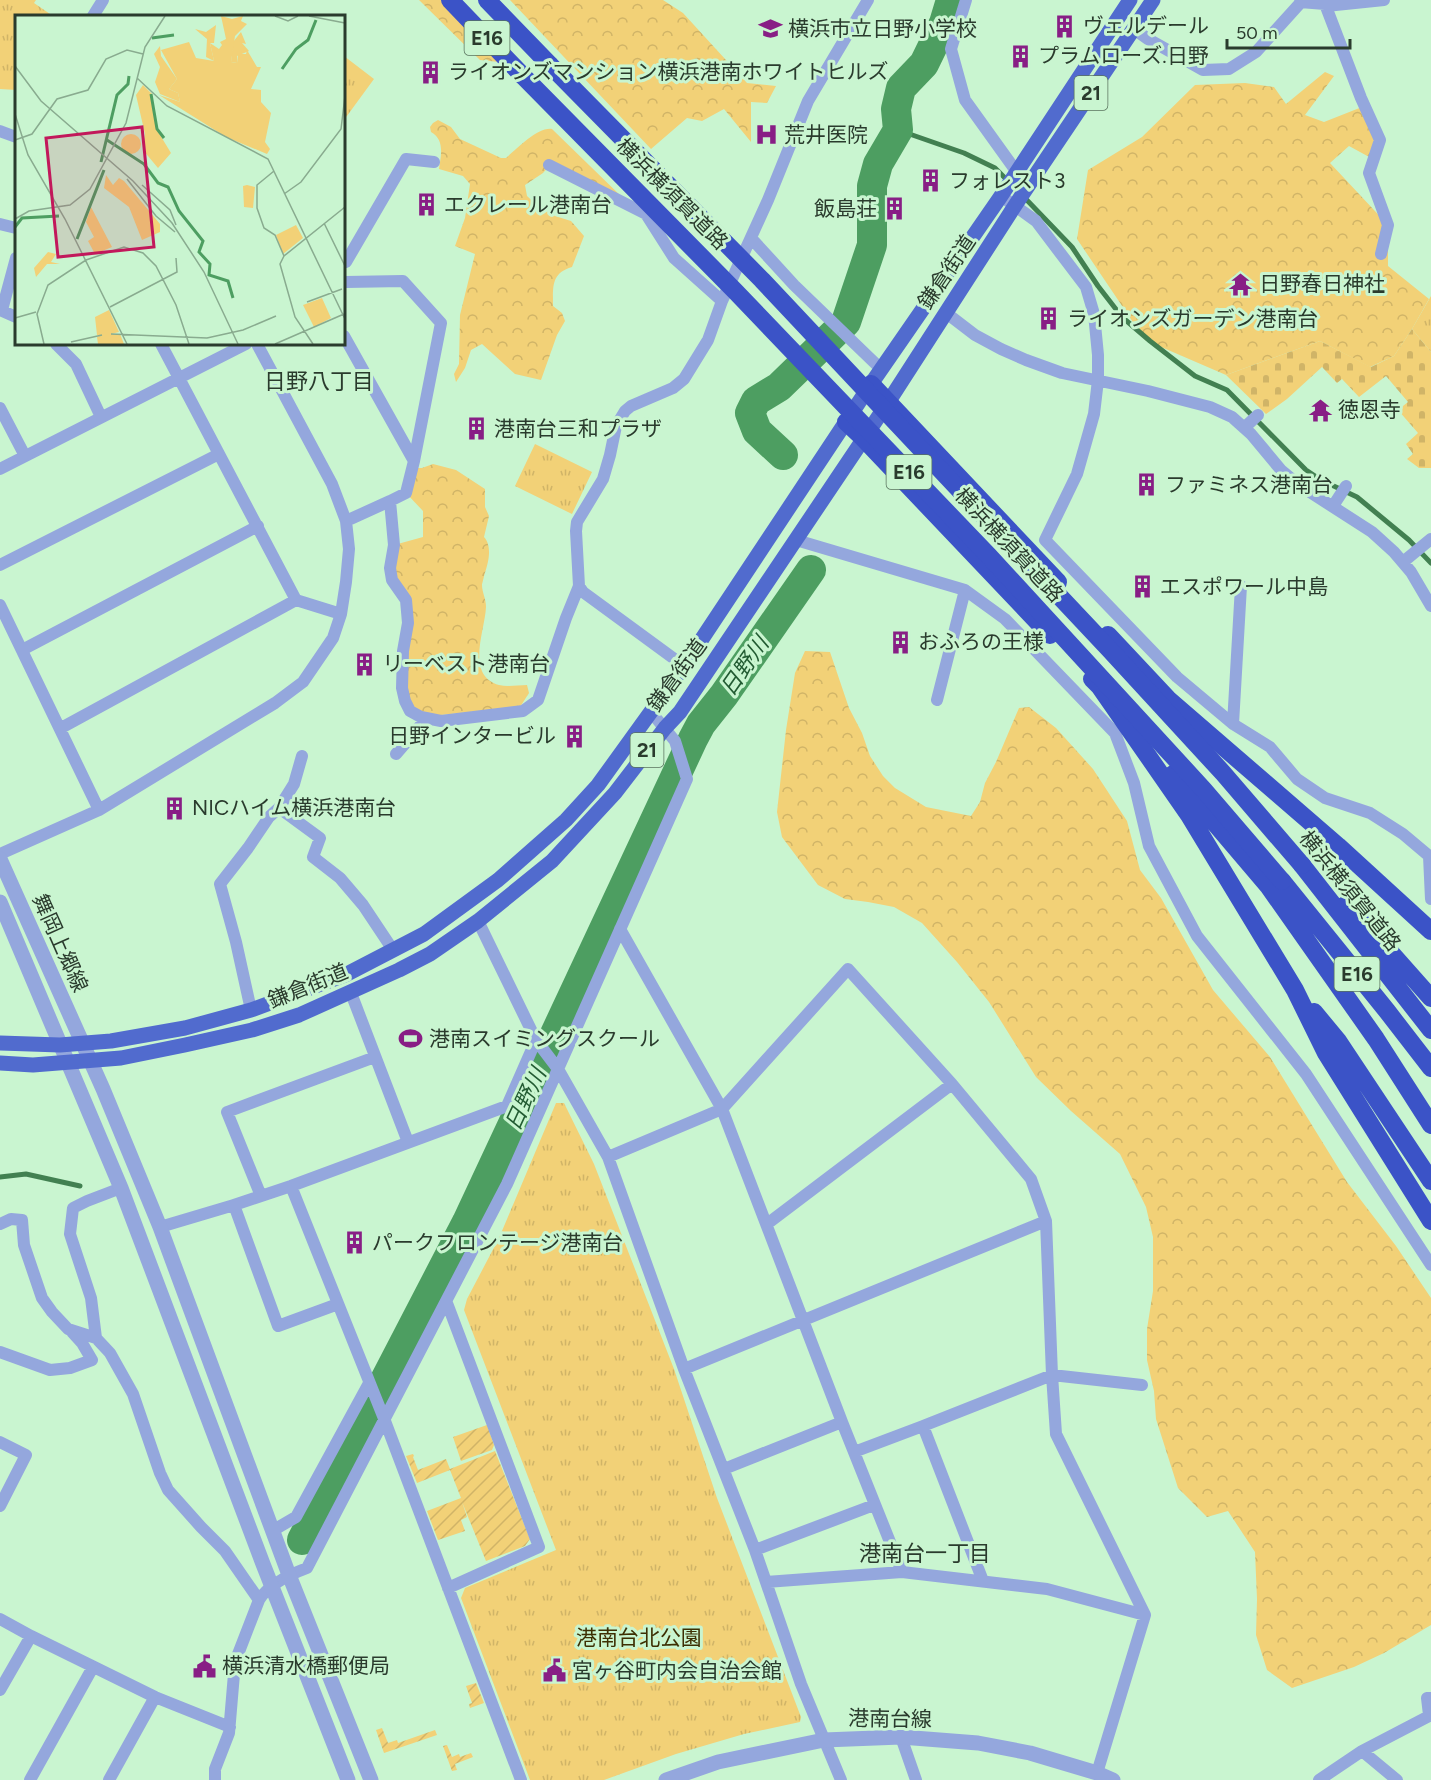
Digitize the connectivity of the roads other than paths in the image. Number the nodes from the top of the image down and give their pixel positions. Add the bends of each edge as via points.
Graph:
1 (103, 0) edge
2 (450, 0) edge
3 (487, 0) edge
4 (868, 0) edge
5 (966, 0) edge
6 (1130, 0) edge
7 (1153, 0) edge
8 (1384, 0) edge
9 (1302, 1) edge
10 (1326, 6) junction
11 (94, 15) edge
12 (1134, 29) junction
13 (0, 131) edge
14 (15, 136) edge
15 (434, 162) dead end
16 (549, 165) dead end
17 (1014, 174) junction
18 (1001, 195) junction
19 (1015, 205) junction
20 (0, 224) edge
21 (15, 228) edge
22 (751, 238) junction
23 (1381, 254) dead end
24 (345, 259) edge
25 (15, 261) edge
26 (345, 283) edge
27 (722, 301) junction
28 (1, 310) edge
29 (945, 312) junction
30 (15, 317) edge
31 (345, 338) edge
32 (57, 345) edge
33 (162, 345) edge
34 (244, 345) edge
35 (258, 345) edge
36 (876, 377) junction
37 (179, 378) junction
38 (1098, 380) junction
39 (889, 401) junction
40 (0, 408) edge
41 (1258, 415) dead end
42 (101, 417) junction
43 (846, 422) junction
44 (1245, 427) junction
45 (863, 438) junction
46 (219, 454) junction
47 (25, 456) junction
48 (414, 460) junction
49 (0, 469) edge
50 (1346, 486) dead end
51 (390, 501) junction
52 (1336, 502) junction
53 (346, 521) junction
54 (258, 526) junction
55 (796, 540) junction
56 (1427, 543) edge
57 (1406, 559) junction
58 (0, 565) edge
59 (579, 586) junction
60 (1241, 586) dead end
61 (965, 590) junction
62 (296, 600) junction
63 (0, 605) edge
64 (1431, 605) edge
65 (341, 614) junction
66 (22, 650) junction
67 (684, 666) junction
68 (937, 699) dead end
69 (651, 712) junction
70 (427, 718) junction
71 (1233, 723) junction
72 (60, 728) junction
73 (664, 728) junction
74 (396, 754) dead end
75 (302, 756) dead end
76 (279, 808) junction
77 (99, 810) junction
78 (0, 854) edge
79 (0, 859) edge
80 (1302, 865) junction
81 (1275, 884) junction
82 (1431, 899) edge
83 (0, 902) edge
84 (478, 921) junction
85 (1425, 926) edge
86 (620, 929) junction
87 (1431, 940) edge
88 (393, 950) junction
89 (1295, 990) junction
90 (351, 993) junction
91 (1431, 998) edge
92 (251, 1010) junction
93 (1431, 1030) edge
94 (537, 1040) junction
95 (0, 1043) edge
96 (82, 1044) junction
97 (60, 1045) junction
98 (375, 1057) junction
99 (90, 1061) junction
100 (68, 1062) junction
101 (0, 1063) edge
102 (1431, 1068) edge
103 (558, 1069) junction
104 (952, 1084) junction
105 (722, 1109) junction
106 (1431, 1125) edge
107 (408, 1142) junction
108 (608, 1157) junction
109 (1431, 1181) edge
110 (291, 1186) junction
111 (121, 1188) junction
112 (261, 1196) junction
113 (234, 1205) junction
114 (1046, 1221) junction
115 (1431, 1221) edge
116 (0, 1224) edge
117 (767, 1224) junction
118 (160, 1227) junction
119 (1431, 1265) edge
120 (447, 1303) junction
121 (338, 1304) junction
122 (805, 1321) junction
123 (68, 1329) junction
124 (96, 1338) junction
125 (0, 1352) edge
126 (684, 1369) junction
127 (1052, 1375) junction
128 (370, 1383) junction
129 (1142, 1385) dead end
130 (385, 1420) junction
131 (842, 1422) junction
132 (923, 1426) junction
133 (0, 1442) edge
134 (854, 1452) junction
135 (724, 1469) junction
136 (874, 1505) junction
137 (0, 1506) edge
138 (272, 1532) junction
139 (755, 1550) junction
140 (902, 1572) junction
141 (288, 1575) junction
142 (983, 1581) junction
143 (766, 1582) junction
144 (273, 1587) junction
145 (448, 1588) junction
146 (259, 1600) junction
147 (1145, 1615) junction
148 (0, 1618) edge
149 (31, 1636) junction
150 (93, 1667) junction
151 (0, 1690) edge
152 (155, 1697) junction
153 (1431, 1698) edge
154 (1430, 1715) edge
155 (230, 1727) junction
156 (901, 1737) junction
157 (824, 1740) junction
158 (1362, 1751) junction
159 (1096, 1773) junction
160 (30, 1780) edge
161 (109, 1780) edge
162 (215, 1780) edge
163 (348, 1780) edge
164 (371, 1780) edge
165 (521, 1780) edge
166 (666, 1780) edge
167 (841, 1780) edge
168 (916, 1780) edge
169 (1113, 1780) edge
170 (1319, 1780) edge
171 (1397, 1780) edge

1 - 11 street
2 - 81 highway, 横浜横須賀道路 / E16, bridge via 989,556 1204,790
3 - 80 highway, 横浜横須賀道路 / E16, bridge via 762,280 1223,773
4 - 22 street via 808,101
5 - 17 street via 951,49 965,100
6 - 17 main road, 鎌倉街道 / 21
7 - 12 main road, 鎌倉街道 / 21
8 - 10 street
9 - 10 street
9 - 12 street via 1256,51 1229,69 1203,70
10 - 23 street via 1380,140 1369,173 1388,225
12 - 19 main road, 鎌倉街道 / 21
13 - 14 street
15 - 24 street via 406,159
16 - 27 street via 646,214 674,258
17 - 18 main road, 鎌倉街道 / 21
18 - 19 street
18 - 36 main road, 鎌倉街道 / 21
19 - 29 main road, 鎌倉街道 / 21
19 - 38 street via 1035,221 1086,287 1094,314
20 - 21 street
22 - 27 street
22 - 36 street via 852,341
24 - 26 street
25 - 28 street
26 - 48 street via 403,281 441,323
27 - 59 street via 708,340 684,379 631,406 615,426 603,479 577,522
28 - 30 street
29 - 38 street via 975,335 1018,357 1062,373
29 - 39 main road, 鎌倉街道 / 21
31 - 48 street
32 - 42 street via 76,364
33 - 37 street
34 - 37 street
35 - 53 street via 332,484
36 - 39 highway
36 - 43 main road, 鎌倉街道 / 21
37 - 42 street
37 - 46 street
38 - 44 street via 1210,407
38 - 71 street via 1094,414 1077,474 1045,540 1177,677
39 - 45 main road, 鎌倉街道 / 21
39 - 85 highway via 1168,699
40 - 47 street
41 - 44 street
42 - 47 street
43 - 45 highway
43 - 67 main road, 鎌倉街道 / 21
44 - 52 street via 1299,486
45 - 55 main road, 鎌倉街道 / 21
45 - 89 highway via 1100,687 1189,815
46 - 54 street
46 - 58 street
47 - 49 street
48 - 51 street via 406,492
50 - 52 street
51 - 53 street
51 - 70 street via 394,545 390,568 392,580 406,600 408,623 402,688 410,711
52 - 57 street
53 - 65 street via 349,549
54 - 62 street
54 - 66 street
55 - 61 street
55 - 73 main road, 鎌倉街道 / 21 via 680,712
56 - 57 street
57 - 64 street
59 - 67 street
59 - 70 street via 538,700 523,711 441,721
60 - 71 street
61 - 68 street
61 - 119 street via 1005,620 1115,734 1134,783 1149,846 1197,936 1306,1074
62 - 65 street
62 - 72 street
63 - 66 street
65 - 77 street via 333,638 303,682
66 - 72 street
67 - 69 main road, 鎌倉街道 / 21
69 - 73 street
69 - 88 main road, 鎌倉街道 / 21 via 598,785 552,833 498,880 424,934
70 - 74 street
71 - 82 street via 1270,747 1297,779 1325,798 1370,813 1418,846 1429,856
72 - 77 street
73 - 84 main road, 鎌倉街道 / 21 via 615,793 559,854
73 - 86 street via 676,742 687,779
75 - 76 street via 294,784
76 - 88 street via 320,838 313,857 340,878
76 - 92 street via 220,884
77 - 78 street
79 - 96 street, 舞岡上郷線
80 - 91 highway via 1368,927
80 - 93 highway, 横浜横須賀道路 / E16
81 - 102 highway, 横浜横須賀道路 / E16 via 1387,1011
81 - 106 highway
83 - 97 street, 舞岡上郷線
84 - 90 main road, 鎌倉街道 / 21 via 430,954
84 - 94 street
85 - 87 highway
86 - 103 street
86 - 105 street
88 - 92 main road, 鎌倉街道 / 21 via 345,975
89 - 109 highway via 1338,1041
89 - 115 highway via 1326,1053
90 - 98 street
90 - 99 main road, 鎌倉街道 / 21 via 252,1030 185,1046
92 - 96 main road, 鎌倉街道 / 21 via 185,1028
94 - 103 street
94 - 107 street via 507,1106
95 - 97 main road, 鎌倉街道 / 21
96 - 97 main road, 鎌倉街道 / 21
96 - 99 street, 舞岡上郷線
97 - 100 street, 舞岡上郷線
98 - 107 street
98 - 112 street via 227,1112
99 - 100 main road, 鎌倉街道 / 21
99 - 118 street, 舞岡上郷線
100 - 101 main road, 鎌倉街道 / 21
100 - 111 street, 舞岡上郷線
103 - 108 street
103 - 120 street via 507,1184
104 - 105 street via 848,969
104 - 114 street via 1031,1179
104 - 117 street
105 - 108 street
105 - 117 street
107 - 110 street
108 - 126 street
110 - 112 street
110 - 121 street
111 - 124 street via 73,1208 70,1233 91,1298
111 - 144 street, 舞岡上郷線
112 - 113 street
113 - 118 street
113 - 121 street via 278,1326
114 - 122 street
114 - 127 street
116 - 123 street via 10,1219 22,1220 24,1245 42,1298
117 - 122 street
118 - 138 street, 舞岡上郷線
120 - 130 street
120 - 145 street via 539,1547
121 - 128 street
122 - 126 street
122 - 131 street
123 - 124 street
123 - 125 street via 82,1342 92,1360 50,1370
124 - 146 street via 110,1353 133,1394 168,1490 225,1551
126 - 135 street
127 - 129 street
127 - 132 street
127 - 147 street via 1056,1434
128 - 130 street
128 - 138 street via 296,1517
130 - 141 street via 307,1568
130 - 145 street
131 - 134 street
131 - 135 street
132 - 134 street
132 - 142 street
133 - 137 street via 26,1455
134 - 136 street
135 - 139 street
136 - 139 street
136 - 140 street
138 - 141 street, 舞岡上郷線
139 - 143 street
140 - 142 street
140 - 143 street
141 - 144 street
141 - 164 street, 舞岡上郷線
142 - 147 street via 1047,1589
143 - 157 street
144 - 146 street via 264,1591
144 - 163 street, 舞岡上郷線
145 - 165 street
146 - 155 street via 235,1662
147 - 159 street
148 - 149 street
149 - 150 street
149 - 151 street
150 - 152 street
150 - 160 street
152 - 155 street
152 - 161 street
153 - 154 street via 1427,1698
154 - 158 street
155 - 162 street
156 - 157 street, 港南台線
156 - 159 street, 港南台線 via 978,1743 1030,1753
156 - 168 street
157 - 166 street, 港南台線 via 718,1762
157 - 167 street
158 - 170 street
158 - 171 street
159 - 169 street, 港南台線

